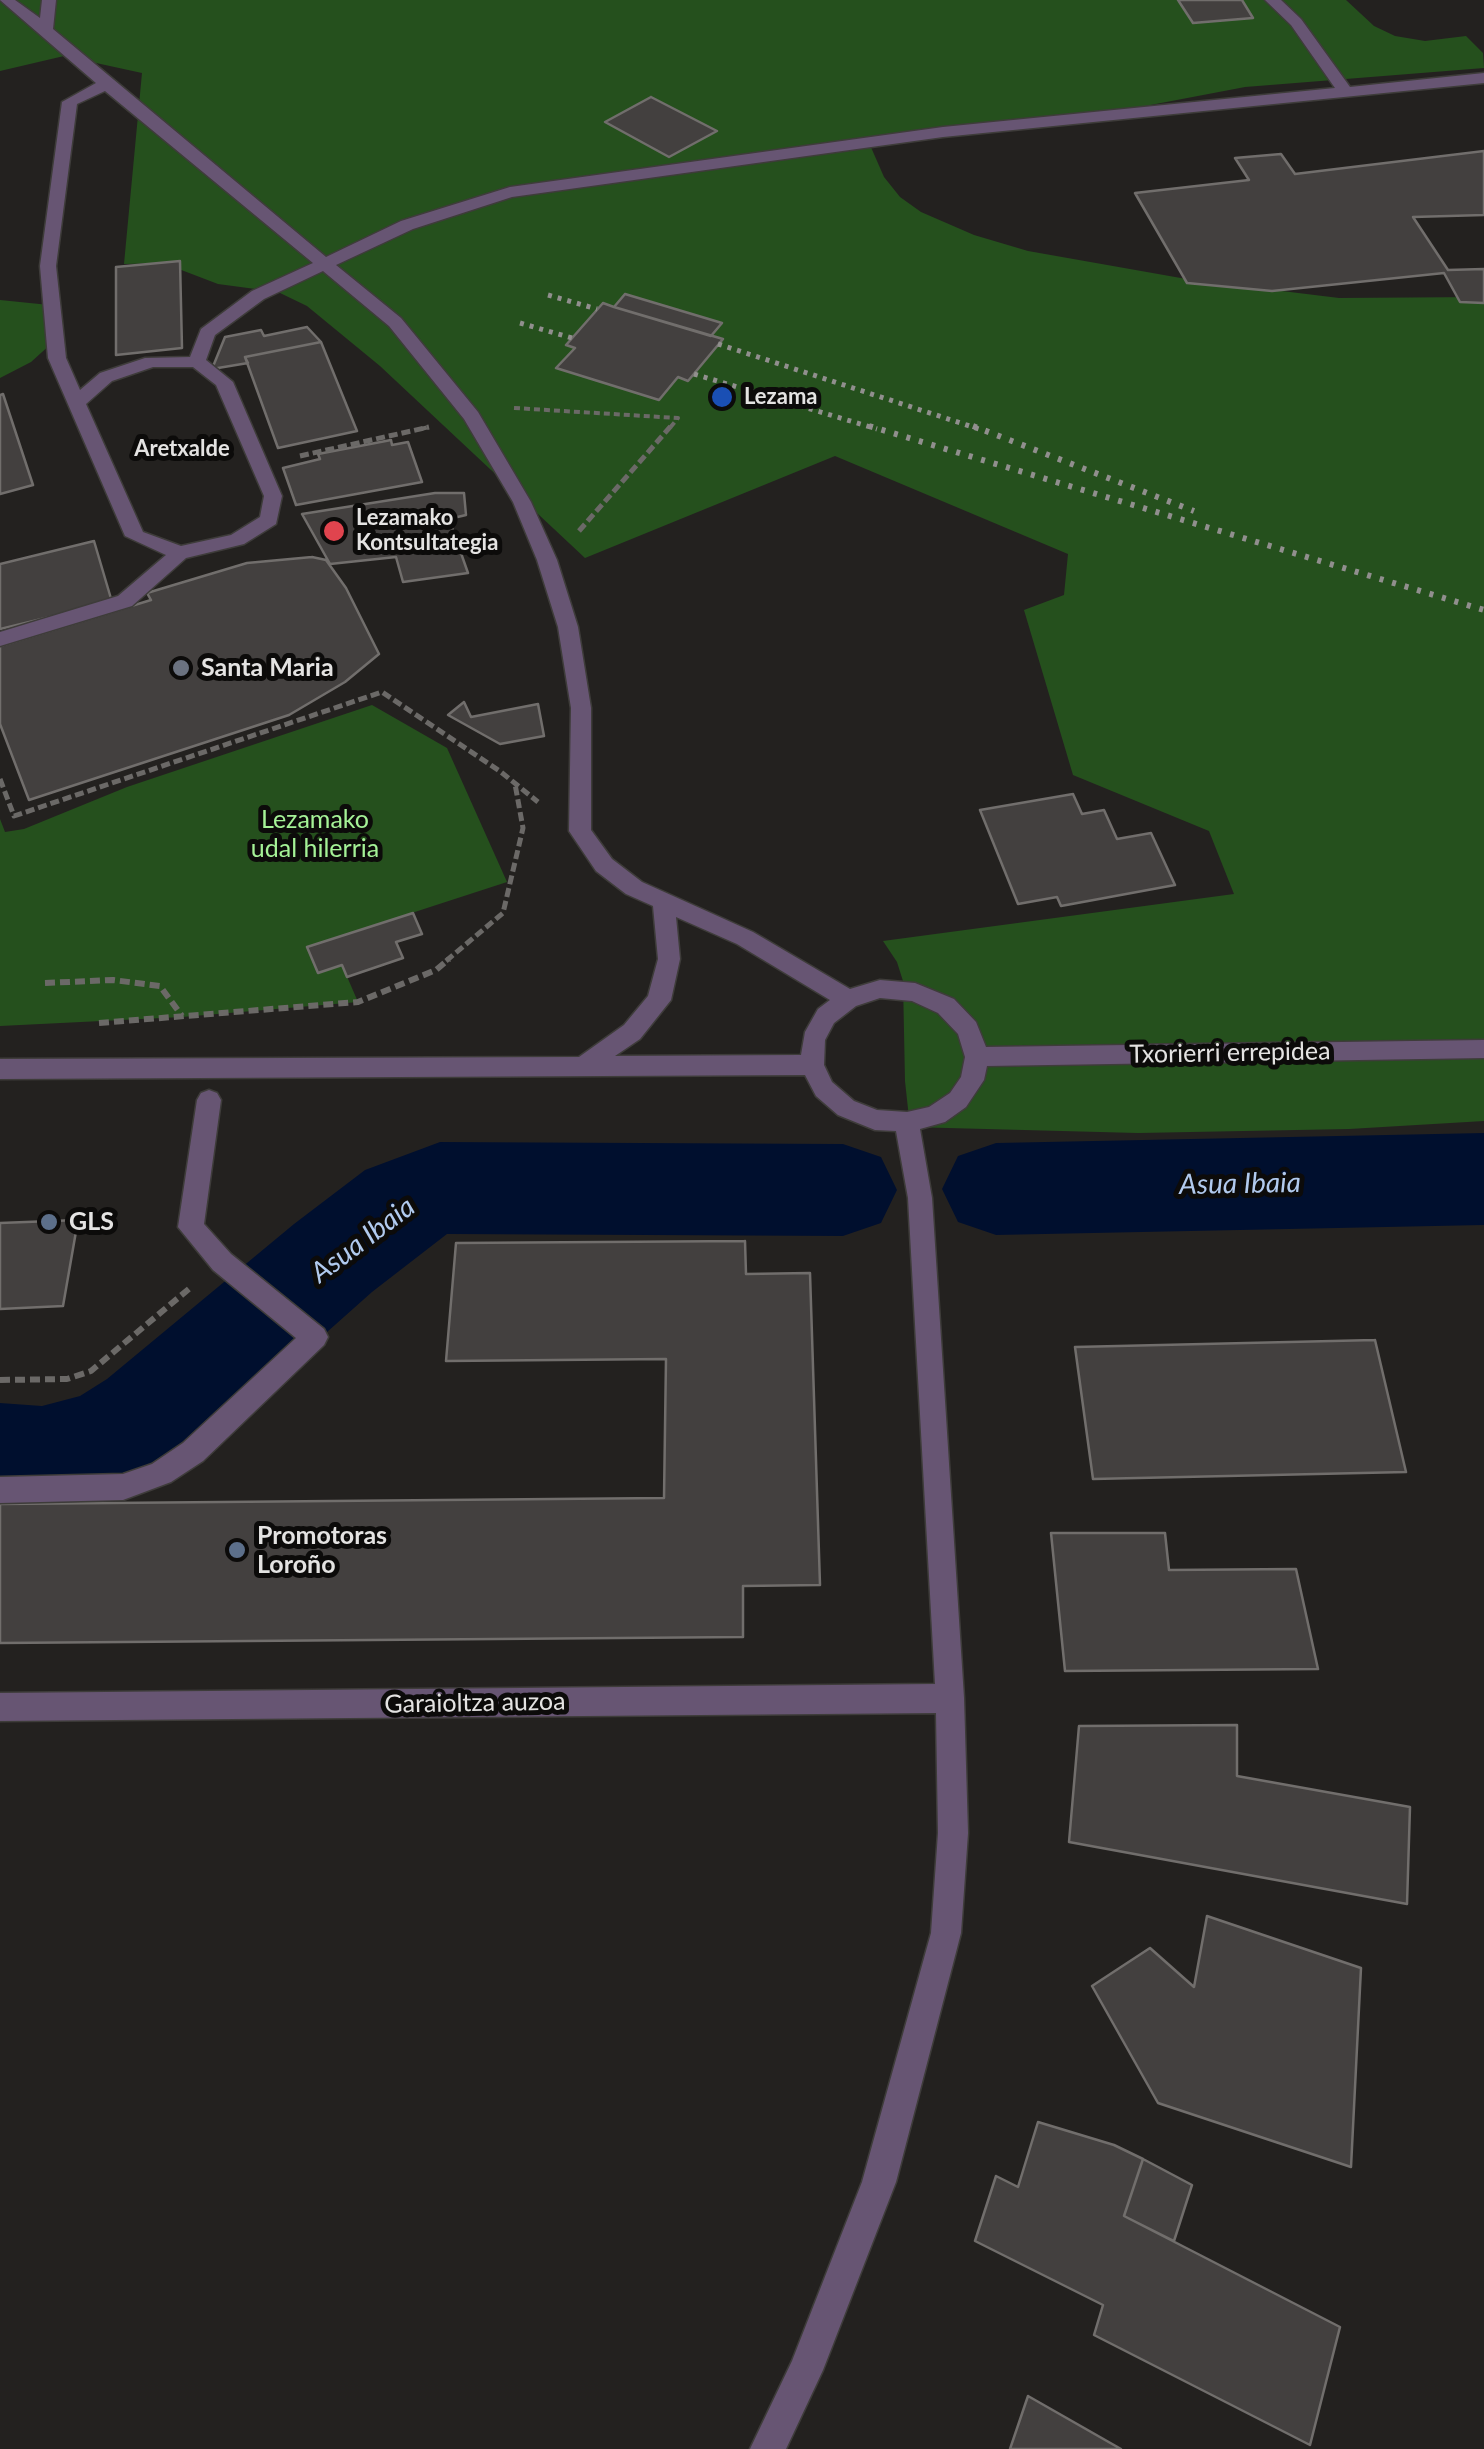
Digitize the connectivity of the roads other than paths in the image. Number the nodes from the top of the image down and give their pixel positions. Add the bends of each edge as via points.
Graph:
1 (5, 0) edge
2 (49, 0) edge
3 (1272, 0) edge
4 (46, 30) junction
5 (1484, 78) edge
6 (106, 84) junction
7 (1344, 90) junction
8 (326, 264) junction
9 (196, 362) junction
10 (76, 402) junction
11 (180, 553) junction
12 (0, 639) edge
13 (664, 903) junction
14 (848, 999) junction
15 (1484, 1048) edge
16 (977, 1057) junction
17 (586, 1065) junction
18 (812, 1065) junction
19 (0, 1069) edge
20 (210, 1100) dead end
21 (907, 1122) junction
22 (0, 1490) edge
23 (950, 1698) junction
24 (0, 1708) edge
25 (768, 2449) edge

1 - 4 street
2 - 4 street
3 - 7 street
4 - 6 street
5 - 7 street
6 - 8 street
6 - 10 street via 70,102 48,266 56,358
7 - 8 street via 943,132 510,192 407,225
8 - 9 street via 258,295 207,333
8 - 13 street via 394,322 472,416 522,502 568,627 582,708 580,831 604,865
9 - 10 street via 150,362 106,376
9 - 11 street via 224,382 273,496 269,520 237,540
10 - 11 street via 134,536
11 - 12 street via 124,602
13 - 14 street via 745,938
13 - 17 street via 669,959 659,1000 632,1032
14 - 16 street via 880,990 914,992 946,1006 968,1029
14 - 18 street via 826,1016 813,1039
15 - 16 street, Txorierri errepidea
16 - 21 street via 958,1100 936,1115
17 - 18 street
17 - 19 street
18 - 21 street via 824,1089 846,1108 875,1120
20 - 22 street via 191,1227 222,1262 314,1337 193,1452 160,1473 124,1487
21 - 23 street via 920,1198
23 - 24 street, Garaioltza auzoa
23 - 25 street via 954,1833 946,1933 879,2182

